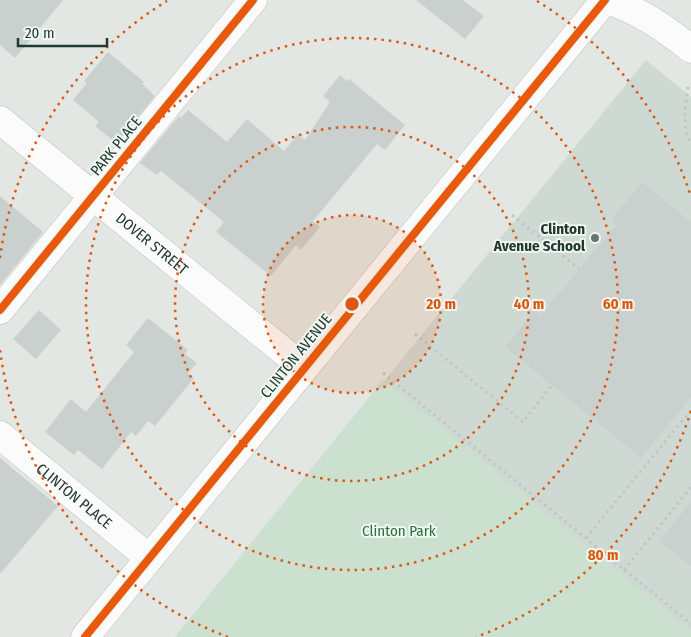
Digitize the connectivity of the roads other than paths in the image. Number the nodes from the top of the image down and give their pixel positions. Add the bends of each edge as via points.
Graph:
1 (605, 0) edge
2 (609, 0) edge
3 (251, 1) edge
4 (691, 49) edge
5 (0, 120) edge
6 (93, 196) junction
7 (0, 310) edge
8 (304, 368) junction
9 (0, 435) edge
10 (149, 558) junction
11 (85, 637) edge

1 - 8 street, CLINTON AVENUE
2 - 4 street via 660,24
3 - 6 street, PARK PLACE
5 - 6 street, DOVER STREET
6 - 7 street, PARK PLACE
6 - 8 street, DOVER STREET
8 - 10 street, CLINTON AVENUE
9 - 10 street, CLINTON PLACE
10 - 11 street, CLINTON AVENUE

